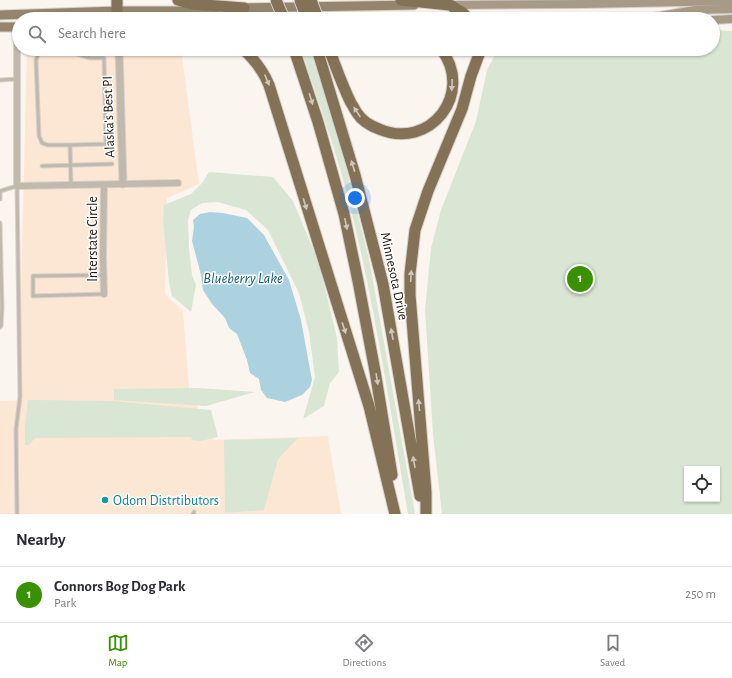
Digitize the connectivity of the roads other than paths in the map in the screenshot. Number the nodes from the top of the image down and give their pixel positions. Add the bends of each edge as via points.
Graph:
1 (117, 0) edge
2 (178, 0) edge
3 (276, 0) edge
4 (300, 0) edge
5 (311, 0) edge
6 (402, 0) edge
7 (732, 1) edge
8 (450, 5) junction
9 (244, 8) junction
10 (732, 9) edge
11 (118, 12) edge
12 (168, 12) edge
13 (281, 12) edge
14 (304, 12) edge
15 (315, 12) edge
16 (461, 12) edge
17 (683, 12) edge
18 (0, 14) edge
19 (12, 14) edge
20 (732, 19) edge
21 (720, 20) edge
22 (0, 27) edge
23 (12, 27) edge
24 (17, 56) edge
25 (38, 56) edge
26 (84, 56) edge
27 (119, 56) edge
28 (250, 56) edge
29 (296, 56) edge
30 (319, 56) edge
31 (332, 56) edge
32 (446, 56) edge
33 (472, 56) edge
34 (478, 56) edge
35 (471, 76) junction
36 (17, 79) junction
37 (0, 80) edge
38 (70, 145) junction
39 (112, 164) dead end
40 (70, 165) junction
41 (42, 166) dead end
42 (178, 183) dead end
43 (104, 184) junction
44 (123, 184) junction
45 (71, 185) junction
46 (17, 186) junction
47 (0, 191) edge
48 (0, 199) edge
49 (0, 222) edge
50 (103, 275) junction
51 (104, 294) joint
52 (0, 327) edge
53 (17, 514) edge
54 (397, 514) edge
55 (425, 514) edge

1 - 11 highway
2 - 9 highway via 192,4
3 - 13 highway, bridge
4 - 14 highway, bridge
5 - 15 highway, bridge
6 - 8 highway
7 - 8 main road
8 - 9 main road
8 - 16 highway
9 - 12 main road
10 - 17 main road
18 - 19 main road
20 - 21 main road
22 - 23 main road
24 - 36 street
25 - 38 lane via 39,136 42,143 48,145
26 - 38 lane via 104,58 106,144
27 - 44 street, Alaska's Best PI
28 -> 54 highway via 258,64 269,85 369,406
29 -> 54 highway via 344,214 375,371
55 -> 30 highway, Minnesota Drive via 383,284 355,175
32 -> 31 highway via 453,78 448,104 439,118 424,129 401,134 392,134 364,121 347,94
33 - 35 highway
34 - 35 highway
55 -> 35 highway via 426,492 410,274 415,230 428,191 462,109
36 - 37 lane
36 - 46 street
38 - 40 lane
39 - 40 lane
40 - 41 lane
40 - 45 lane
42 - 44 street
43 - 44 street
43 - 45 street
43 - 50 street, Interstate Circle
45 - 46 street
46 - 47 lane
46 - 53 lane via 20,397 16,430
47 - 48 lane
49 - 52 lane
50 - 51 street, Interstate Circle
50 - 51 lane via 33,276 33,296

